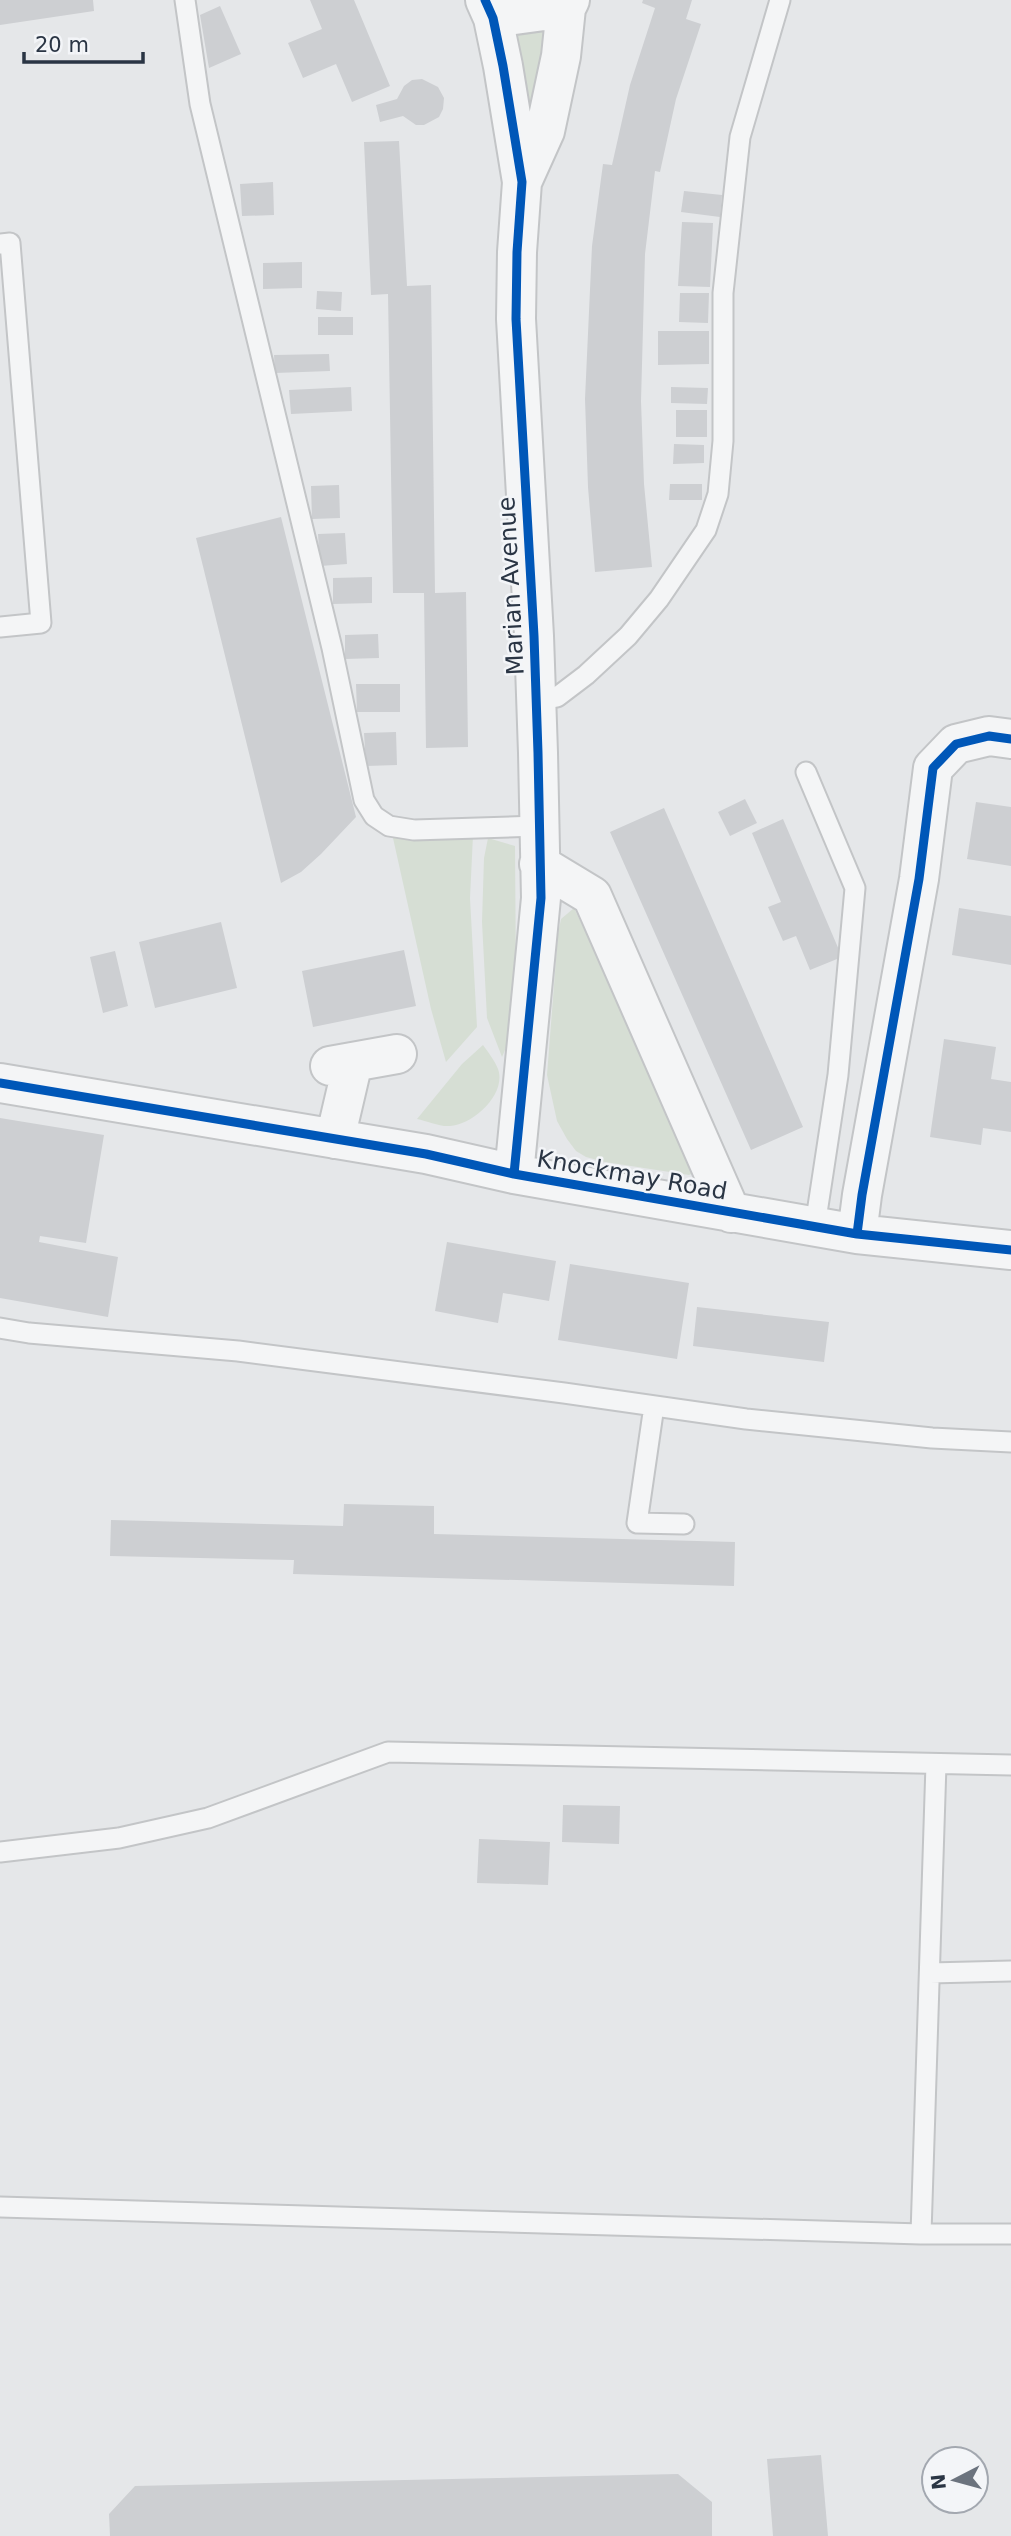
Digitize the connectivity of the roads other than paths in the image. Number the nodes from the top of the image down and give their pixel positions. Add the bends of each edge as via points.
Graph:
1 (185, 0) edge
2 (780, 0) edge
3 (568, 4) edge
4 (489, 9) edge
5 (522, 182) junction
6 (0, 244) edge
7 (0, 627) edge
8 (536, 701) junction
9 (1011, 739) edge
10 (806, 772) dead end
11 (538, 826) junction
12 (540, 864) junction
13 (397, 1054) dead end
14 (0, 1083) edge
15 (335, 1139) junction
16 (514, 1174) junction
17 (732, 1213) junction
18 (815, 1226) junction
19 (857, 1234) junction
20 (1011, 1250) edge
21 (0, 1328) edge
22 (654, 1406) junction
23 (1011, 1442) edge
24 (684, 1524) dead end
25 (936, 1764) junction
26 (1011, 1765) edge
27 (0, 1852) edge
28 (1011, 1972) edge
29 (930, 1973) junction
30 (0, 2207) edge
31 (1011, 2234) edge
32 (921, 2235) junction

1 - 11 lane via 200,104 332,648 364,800 374,816 389,826 414,830
2 - 8 lane via 740,137 723,293 723,441 718,494 706,530 628,636 557,697
3 - 4 street
3 - 5 street via 545,131
4 - 5 street, Marian Avenue
5 - 8 street, Marian Avenue via 516,319
6 - 7 lane via 10,243 41,623
8 - 11 street, Marian Avenue
9 - 19 street via 989,736 956,744 933,768 919,879
10 - 18 lane via 855,888 838,1075
11 - 12 street, Marian Avenue
12 - 16 street, Marian Avenue via 540,911
12 - 17 street via 592,896
13 - 15 street via 342,1064
14 - 15 street, Knockmay Road
15 - 16 street, Knockmay Road
16 - 17 street, Knockmay Road
17 - 18 street, Knockmay Road
18 - 19 street, Knockmay Road
19 - 20 street, Knockmay Road
21 - 22 lane via 238,1352
22 - 23 lane via 919,1437
22 - 24 lane via 638,1523
25 - 26 lane
25 - 27 lane via 388,1752 208,1818 119,1838
25 - 29 lane
28 - 29 lane
29 - 32 lane
30 - 32 lane
31 - 32 lane

